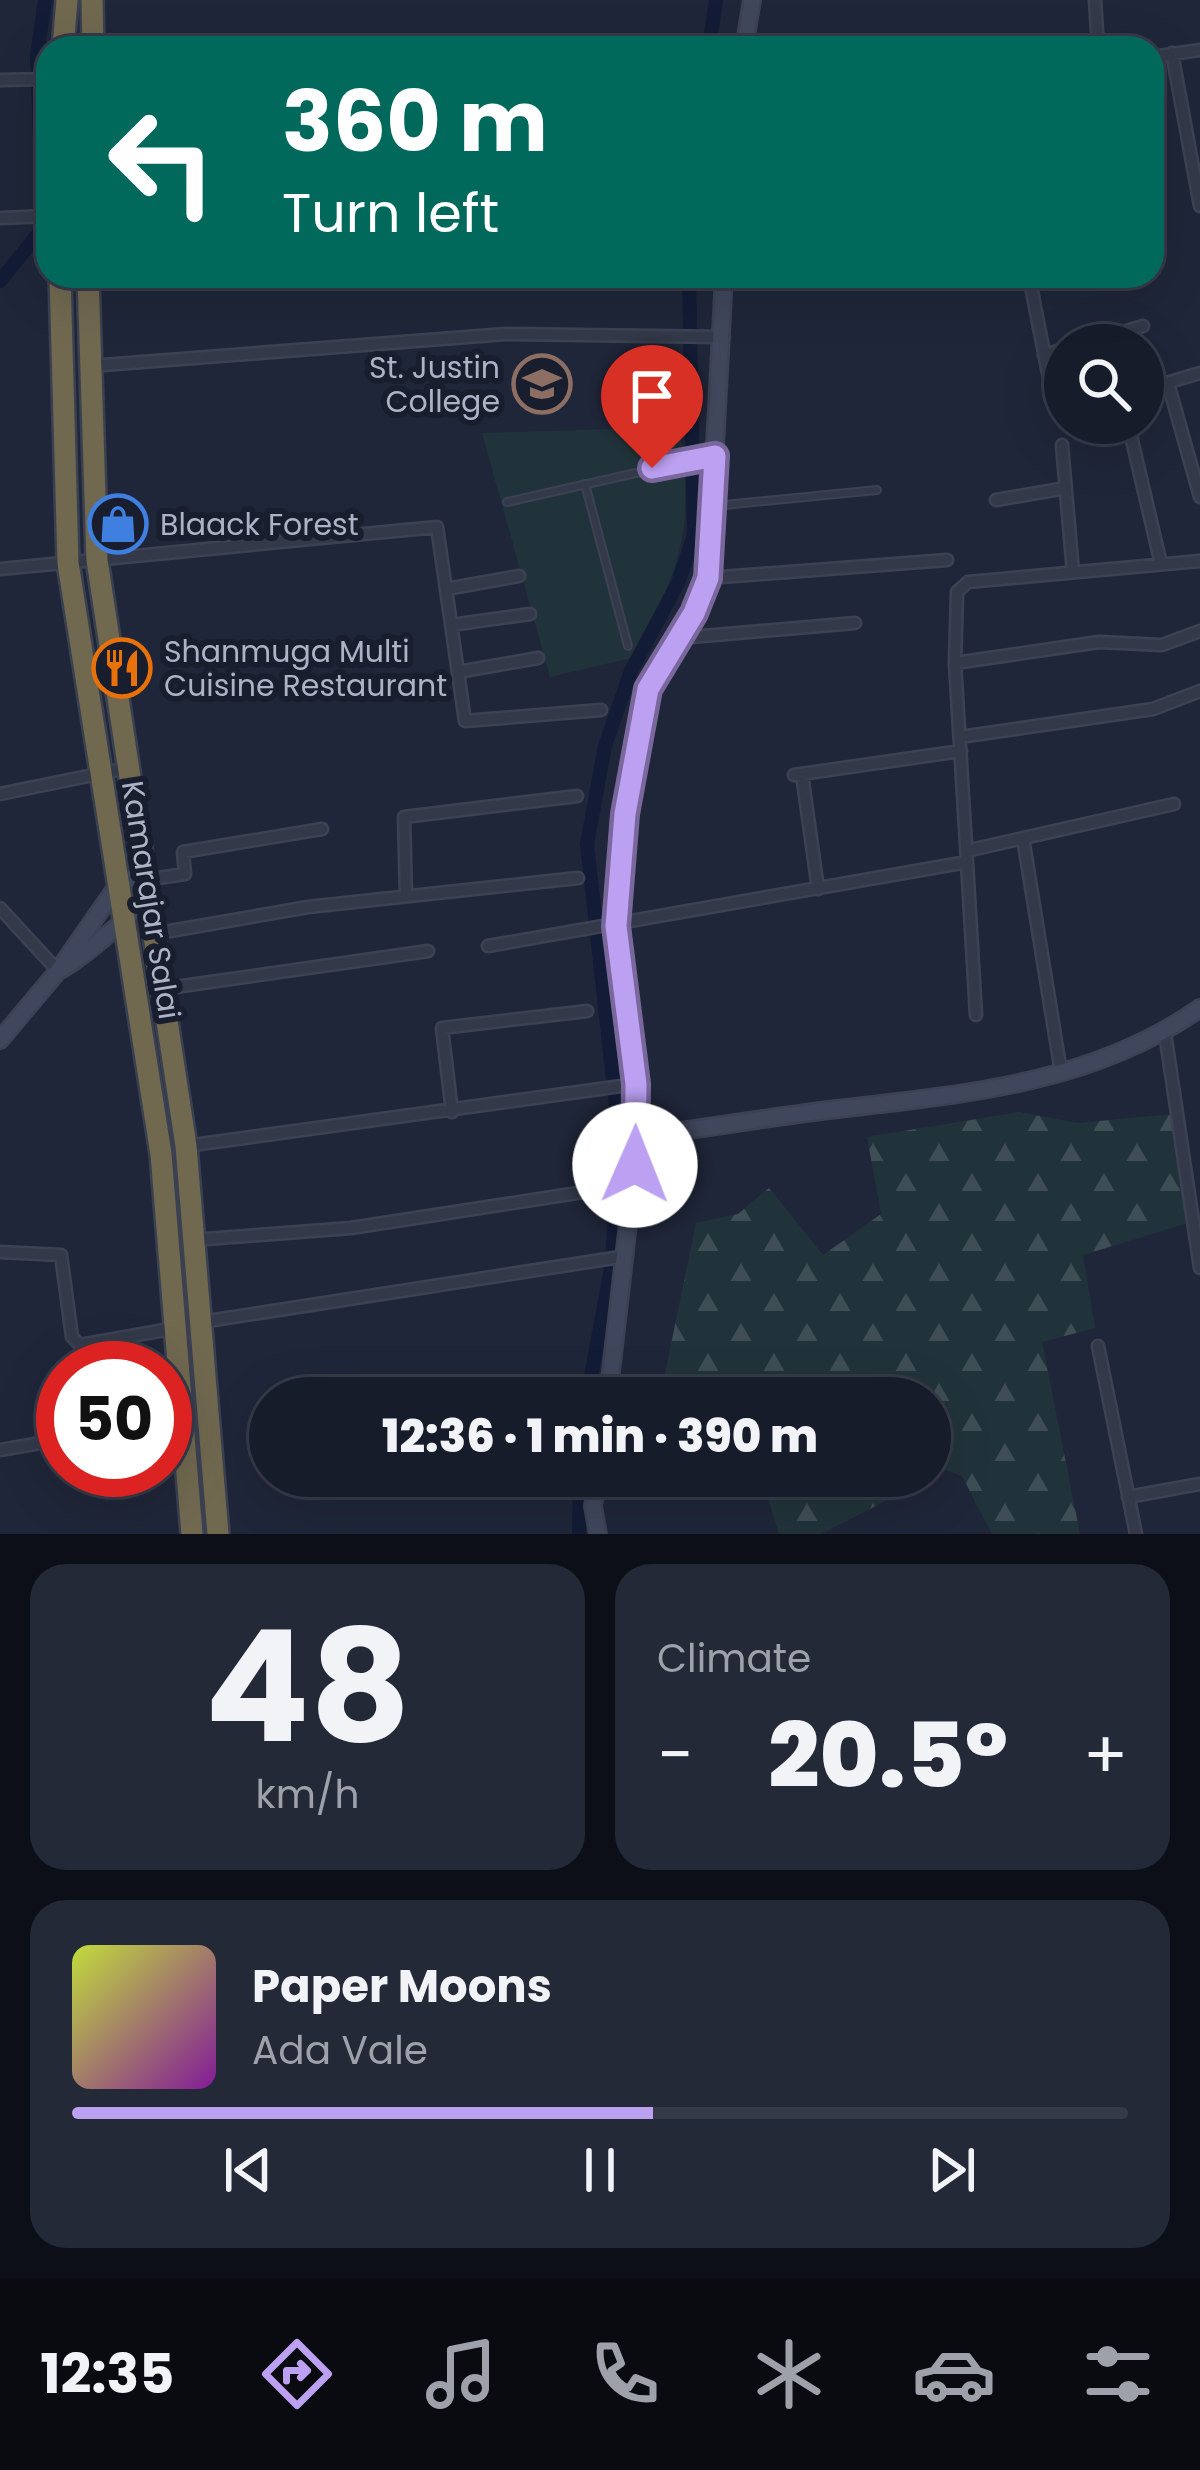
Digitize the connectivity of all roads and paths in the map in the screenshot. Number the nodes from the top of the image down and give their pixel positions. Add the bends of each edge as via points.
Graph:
1 (67, 0) edge
2 (92, 0) edge
3 (752, 0) edge
4 (1094, 0) edge
5 (65, 36) edge
6 (93, 36) edge
7 (746, 36) edge
8 (1097, 36) edge
9 (1200, 50) edge
10 (1172, 53) junction
11 (1164, 55) edge
12 (36, 79) edge
13 (0, 80) edge
14 (1200, 206) edge
15 (36, 216) edge
16 (0, 218) edge
17 (60, 288) edge
18 (88, 288) edge
19 (724, 288) edge
20 (1031, 288) edge
21 (724, 337) junction
22 (1044, 355) edge
23 (90, 366) junction
24 (1200, 374) edge
25 (1168, 383) junction
26 (1164, 384) edge
27 (1133, 444) edge
28 (1062, 445) dead end
29 (707, 457) junction
30 (585, 484) junction
31 (1066, 488) junction
32 (877, 490) dead end
33 (1200, 497) edge
34 (996, 500) dead end
35 (507, 502) dead end
36 (714, 506) junction
37 (98, 560) junction
38 (947, 560) dead end
39 (1200, 561) edge
40 (68, 562) junction
41 (1161, 564) junction
42 (0, 569) edge
43 (1073, 572) junction
44 (519, 576) dead end
45 (708, 578) junction
46 (446, 589) junction
47 (530, 614) dead end
48 (855, 623) dead end
49 (451, 625) junction
50 (1200, 631) edge
51 (680, 638) junction
52 (628, 646) dead end
53 (538, 658) dead end
54 (955, 663) junction
55 (458, 672) junction
56 (1200, 691) edge
57 (601, 710) dead end
58 (960, 737) junction
59 (961, 751) junction
60 (128, 767) junction
61 (100, 773) junction
62 (0, 794) edge
63 (577, 796) dead end
64 (1174, 804) dead end
65 (322, 829) dead end
66 (1023, 838) junction
67 (966, 856) junction
68 (578, 878) dead end
69 (120, 882) junction
70 (146, 884) junction
71 (818, 889) junction
72 (406, 896) junction
73 (0, 908) edge
74 (126, 920) junction
75 (601, 927) junction
76 (153, 934) junction
77 (488, 946) dead end
78 (428, 951) dead end
79 (58, 970) junction
80 (161, 989) junction
81 (1200, 1008) edge
82 (587, 1011) dead end
83 (976, 1015) dead end
84 (1165, 1033) junction
85 (0, 1040) edge
86 (1061, 1072) junction
87 (622, 1084) junction
88 (452, 1112) junction
89 (638, 1137) junction
90 (186, 1146) junction
91 (1200, 1154) edge
92 (1184, 1157) junction
93 (622, 1190) junction
94 (193, 1240) junction
95 (0, 1252) edge
96 (615, 1257) junction
97 (1200, 1268) edge
98 (201, 1322) junction
99 (176, 1328) junction
100 (176, 1341) edge
101 (1098, 1346) dead end
102 (596, 1377) edge
103 (36, 1443) edge
104 (0, 1450) edge
105 (1200, 1484) edge
106 (185, 1497) edge
107 (594, 1497) edge
108 (1128, 1497) junction
109 (182, 1534) edge
110 (191, 1534) edge
111 (218, 1534) edge
112 (598, 1534) edge
113 (1136, 1534) edge

1 - 5 highway
2 - 6 highway
3 - 7 main road
4 - 8 street
9 - 10 street
10 - 11 street
10 - 14 street
12 - 13 street
15 - 16 street
17 - 40 highway, Kamarajar Salai
18 - 23 highway, Kamarajar Salai
19 - 21 main road
20 - 22 street
21 - 23 street via 506,334
21 - 29 main road
23 - 37 highway, Kamarajar Salai
24 - 25 street
25 - 26 street
25 - 33 street
27 - 41 street
28 - 31 street
29 - 30 lane
29 - 36 main road
30 - 35 lane
30 - 52 lane
31 - 34 street
31 - 43 street
32 - 36 lane
36 - 45 main road
37 - 40 street
37 - 46 street via 436,527
37 - 60 highway, Kamarajar Salai
38 - 45 street
39 - 41 street
40 - 42 street
40 - 61 highway, Kamarajar Salai
41 - 43 street
43 - 54 street via 963,584
44 - 46 street
45 - 51 main road
46 - 49 street
47 - 49 street
48 - 51 street
49 - 55 street
50 - 54 street via 1162,645 1100,642
51 - 75 main road via 648,689
53 - 55 street
54 - 58 street
55 - 57 street via 465,722
56 - 58 street via 1153,709
58 - 59 street
59 - 67 street
59 - 71 street via 798,774
60 - 61 street
60 - 70 highway, Kamarajar Salai
61 - 62 street
61 - 69 highway, Kamarajar Salai
63 - 72 street via 404,817
64 - 66 street
65 - 70 street via 184,852 185,874
66 - 67 street
66 - 86 street
67 - 71 street
67 - 83 street
68 - 72 street
69 - 70 main road
69 - 74 highway, Kamarajar Salai
69 - 79 main road
70 - 74 main road
70 - 76 highway, Kamarajar Salai
71 - 75 street
72 - 76 street
73 - 79 street
74 - 76 street
74 - 79 main road
74 - 99 highway, Kamarajar Salai via 161,1154
75 - 77 street
75 - 87 main road
76 - 80 highway, Kamarajar Salai
78 - 80 street
79 - 85 main road
80 - 90 highway, Kamarajar Salai
81 - 84 main road
82 - 88 street via 442,1028
84 - 86 main road
84 - 92 street
86 - 89 main road via 960,1096
87 - 88 street
87 - 89 main road
88 - 90 street
89 - 93 main road
90 - 94 highway, Kamarajar Salai
91 - 92 street
92 - 97 street
93 - 94 street via 351,1228
93 - 96 main road
94 - 98 highway, Kamarajar Salai
95 - 99 street via 61,1255 72,1337 80,1345
96 - 98 street
96 - 102 main road
98 - 111 highway, Kamarajar Salai
99 - 100 highway, Kamarajar Salai
101 - 108 street
103 - 104 street
105 - 108 street
106 - 110 highway, Kamarajar Salai
107 - 112 main road
108 - 113 street
109 - 110 street

